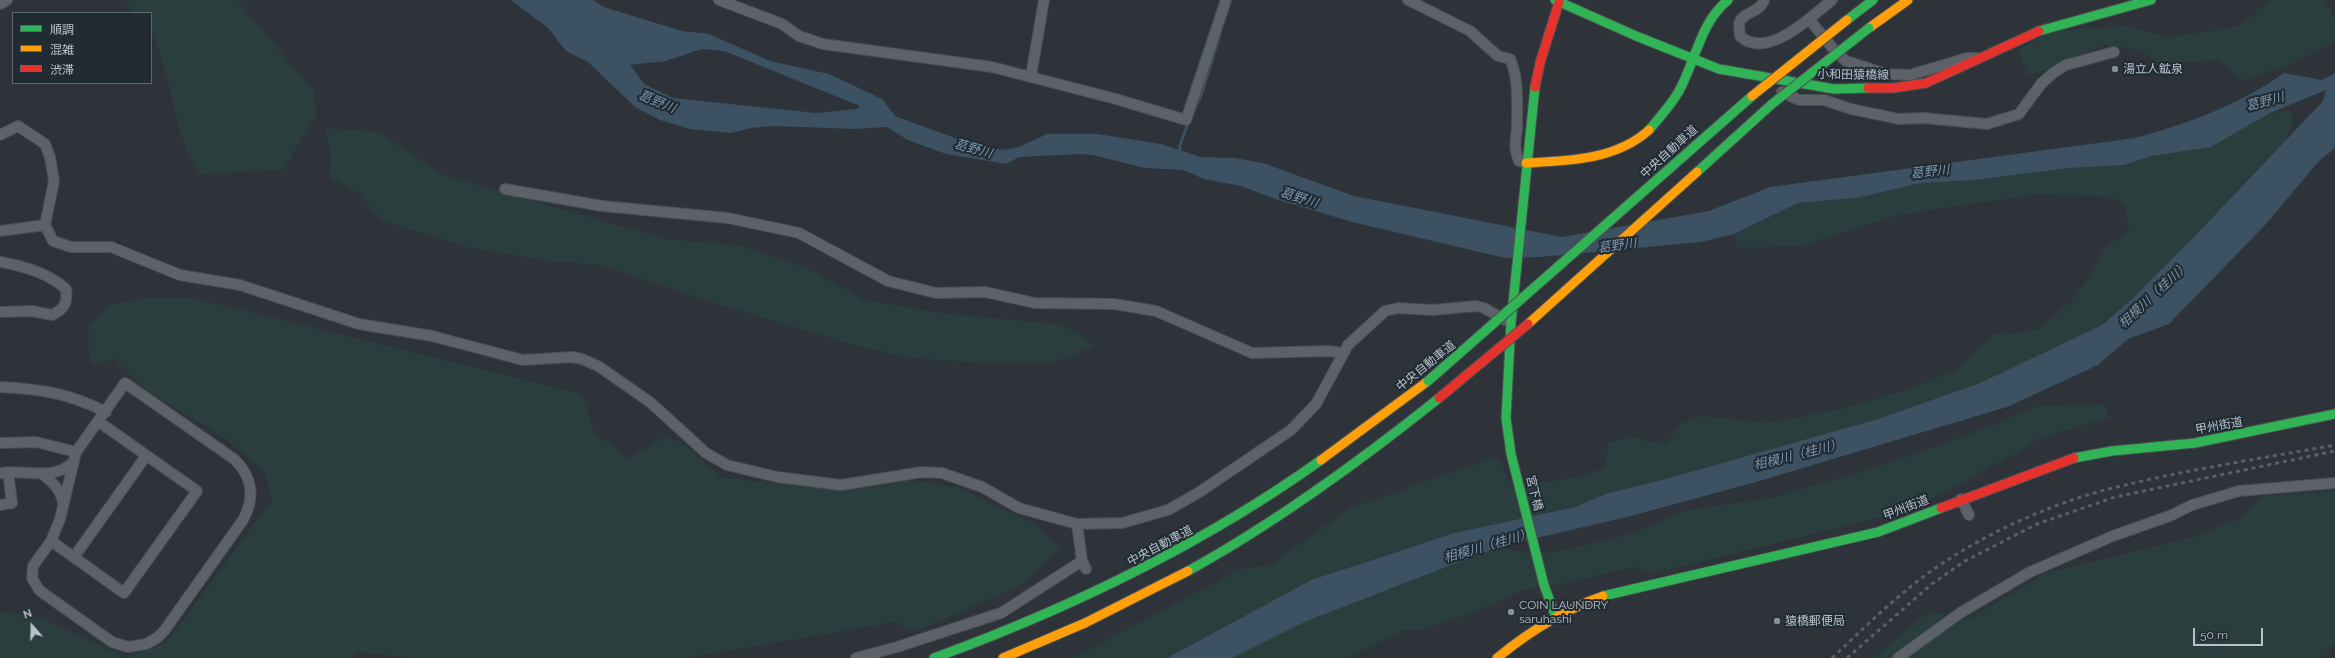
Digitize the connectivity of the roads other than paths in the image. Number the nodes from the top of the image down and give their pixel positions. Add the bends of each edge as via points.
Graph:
1 (7, 0) edge
2 (719, 0) edge
3 (1044, 0) edge
4 (1226, 0) edge
5 (1408, 0) edge
6 (1728, 0) edge
7 (1764, 0) edge
8 (1832, 0) edge
9 (1873, 0) edge
10 (1908, 0) edge
11 (2151, 0) edge
12 (1557, 1) edge
13 (0, 4) edge
14 (1809, 19) junction
15 (2114, 52) dead end
16 (1983, 58) junction
17 (1693, 60) junction
18 (1031, 76) junction
19 (1751, 76) junction
20 (0, 135) edge
21 (1526, 163) junction
22 (505, 190) dead end
23 (45, 225) junction
24 (0, 231) edge
25 (0, 262) edge
26 (0, 312) edge
27 (1511, 324) junction
28 (1342, 353) junction
29 (0, 387) edge
30 (106, 412) junction
31 (2335, 414) edge
32 (99, 422) junction
33 (0, 443) edge
34 (76, 452) junction
35 (146, 456) junction
36 (71, 464) junction
37 (60, 472) junction
38 (4, 473) edge
39 (42, 474) junction
40 (70, 477) junction
41 (2335, 483) edge
42 (61, 488) junction
43 (1962, 499) junction
44 (0, 505) edge
45 (1969, 515) dead end
46 (1077, 524) junction
47 (51, 541) junction
48 (74, 557) junction
49 (1555, 615) junction
50 (856, 658) edge
51 (934, 658) edge
52 (1003, 658) edge
53 (1497, 658) edge
54 (1898, 658) edge

1 - 13 street
2 - 18 street via 782,24 799,36 823,44 992,67
3 - 18 street
4 - 18 street via 1186,120
5 - 21 street via 1470,31 1498,56 1510,59 1515,68 1517,127 1514,152 1519,161
6 - 17 main road via 1714,11 1704,26
7 - 14 street via 1761,7 1744,16 1739,23 1740,36 1749,42 1761,43 1789,34
8 - 14 street
9 - 51 main road, 中央自動車道, bridge via 1761,87 1534,291 1428,381 1310,469 1209,534 1160,561 1064,607
10 - 52 main road, bridge via 1772,104 1549,306 1439,398 1319,490 1220,552 1119,607
11 - 16 main road, 小和田猿橋線 via 2034,32
12 - 17 main road, 小和田猿橋線
12 - 21 main road, 宮下橋 via 1534,94
14 - 16 street via 1846,61 1886,74 1910,75 1967,58
15 - 19 street via 2066,65 2041,84 2019,114 1987,124 1924,118 1899,119 1851,109 1824,100 1799,100
16 - 19 main road, 小和田猿橋線 via 1926,83 1909,87 1834,89
17 - 19 main road, 小和田猿橋線
17 - 21 main road via 1667,111 1635,141 1588,159
20 - 23 street via 18,126 44,144 50,157 54,182
21 - 27 main road, 宮下橋
22 - 28 street via 602,206 728,218 799,233 888,281 936,293 985,292 1035,303 1114,304 1156,311 1252,354 1329,351
23 - 24 street
23 - 46 street via 53,241 71,246 111,247 180,275 240,286 359,324 432,336 523,360 572,357 582,359 598,366 645,398 706,453 727,465 777,477 841,484 922,472 942,473 982,488 1019,508
25 - 26 street via 53,278 66,289 67,299 62,310 52,315 32,311
27 - 28 street via 1476,306 1432,310 1389,309
27 - 49 main road, 宮下橋 via 1506,397 1511,454 1544,585
28 - 46 street via 1320,398 1301,422 1198,493 1168,510 1149,517 1122,523
29 - 30 street via 58,392
30 - 32 street
30 - 47 street via 125,383 138,392 241,466 251,487 248,511 164,631 146,644 134,646 120,645 107,639 35,586 32,578 33,566
31 - 43 main road, 甲州街道 via 2202,441 2071,458
32 - 34 street
32 - 35 street
33 - 34 street via 36,442
34 - 36 street
35 - 48 street
35 - 48 street via 197,491 124,593
36 - 37 street
36 - 40 street
37 - 39 street
37 - 40 street
37 - 42 street via 55,478
38 - 39 street
38 - 44 street via 12,503
39 - 42 street
40 - 42 street
41 - 54 street via 2239,491 2192,505 2172,515 2113,536 2030,572 1960,613
42 - 47 street via 63,504
43 - 45 street
43 - 49 main road, 甲州街道 via 1878,532 1616,592
46 - 50 street via 1084,565 1001,613 896,648
47 - 48 street
49 - 53 main road, 甲州街道

